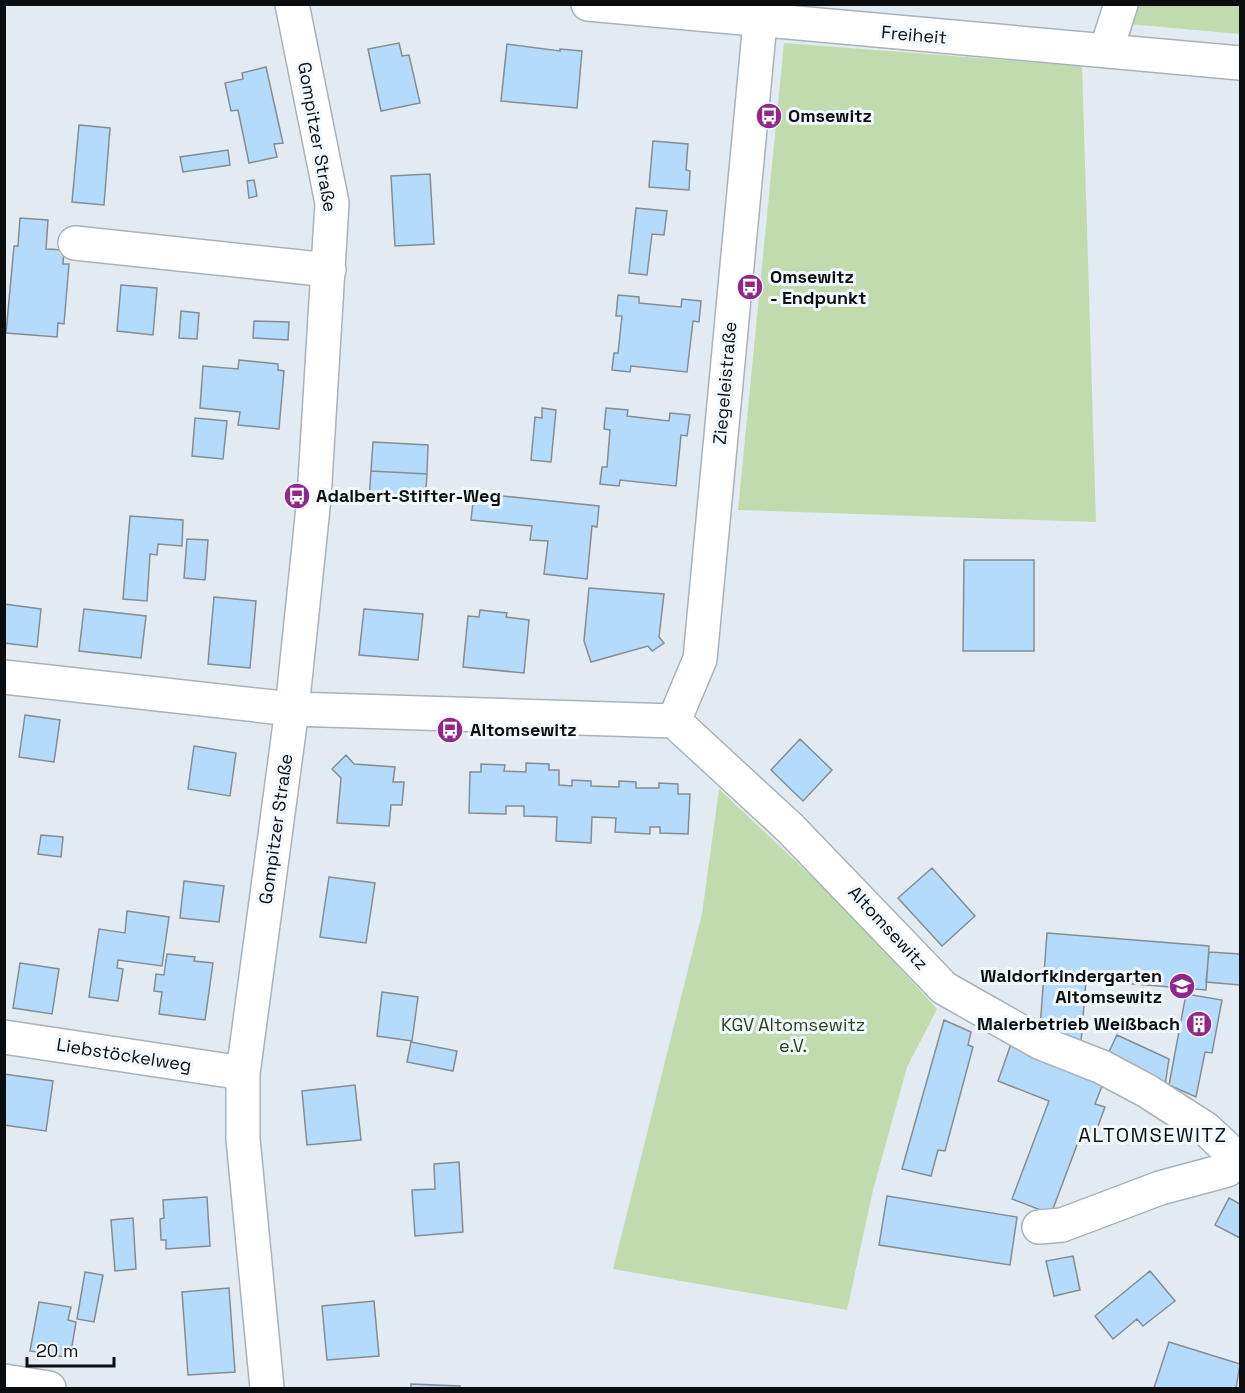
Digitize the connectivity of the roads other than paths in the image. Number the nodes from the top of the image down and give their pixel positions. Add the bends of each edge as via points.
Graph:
1 (292, 4) edge
2 (588, 4) edge
3 (1121, 4) edge
4 (763, 13) edge
5 (1106, 51) junction
6 (1240, 63) edge
7 (75, 243) dead end
8 (330, 270) junction
9 (4, 677) edge
10 (292, 709) junction
11 (674, 721) junction
12 (4, 1037) edge
13 (243, 1073) junction
14 (1238, 1159) edge
15 (1039, 1227) dead end
16 (4, 1381) edge
17 (49, 1389) edge
18 (267, 1389) edge

1 - 8 street, Gompitzer Straße via 332,203
2 - 4 street, Freiheit
3 - 5 street
4 - 5 street, Freiheit
4 - 11 street, Ziegeleistraße via 700,659
5 - 6 street, Freiheit
7 - 8 street
8 - 10 street, Gompitzer Straße via 315,498
9 - 10 street
10 - 11 street
10 - 13 street, Gompitzer Straße
11 - 14 street, Altomsewitz via 790,828 944,988 1041,1043 1102,1067 1147,1091 1206,1129
12 - 13 street, Liebstöckelweg
13 - 18 street, Gompitzer Straße via 243,1139
14 - 15 street via 1227,1170 1160,1188 1062,1225
16 - 17 street

